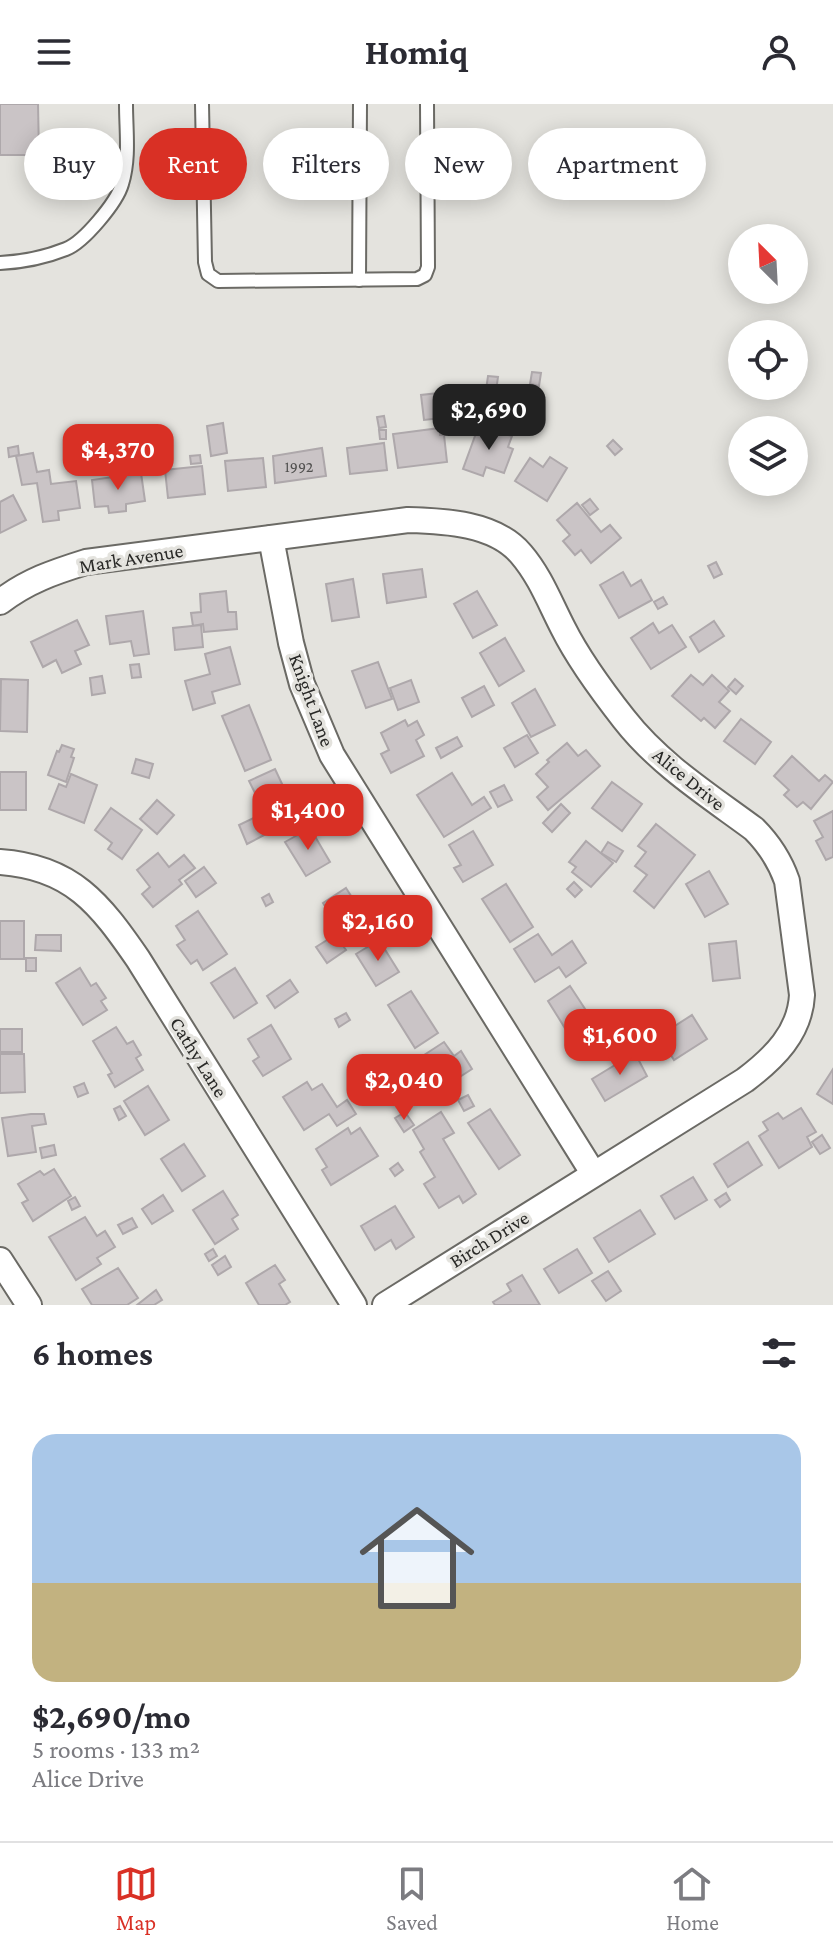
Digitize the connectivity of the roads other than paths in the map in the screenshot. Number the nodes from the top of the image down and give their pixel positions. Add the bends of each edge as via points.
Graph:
1 (126, 104) edge
2 (202, 104) edge
3 (360, 104) edge
4 (427, 104) edge
5 (0, 263) edge
6 (359, 280) junction
7 (271, 538) junction
8 (0, 602) edge
9 (0, 862) edge
10 (593, 1173) junction
11 (0, 1260) edge
12 (29, 1305) edge
13 (354, 1305) edge
14 (385, 1305) edge

1 - 5 lane via 127,160 121,187 106,213 70,248
2 - 6 lane via 208,274 218,281
3 - 6 lane
4 - 6 lane via 425,275
7 - 8 street, Mark Avenue via 86,562 44,575
7 - 10 street, Knight Lane via 302,684 332,755
7 - 10 street, Alice Drive via 408,520 441,520 496,535 519,551 535,573 577,655 624,719 675,770 754,829 782,866 802,995 789,1038 745,1080
9 - 13 street, Cathy Lane via 55,875 80,888 107,914
10 - 14 street, Birch Drive
11 - 12 street

